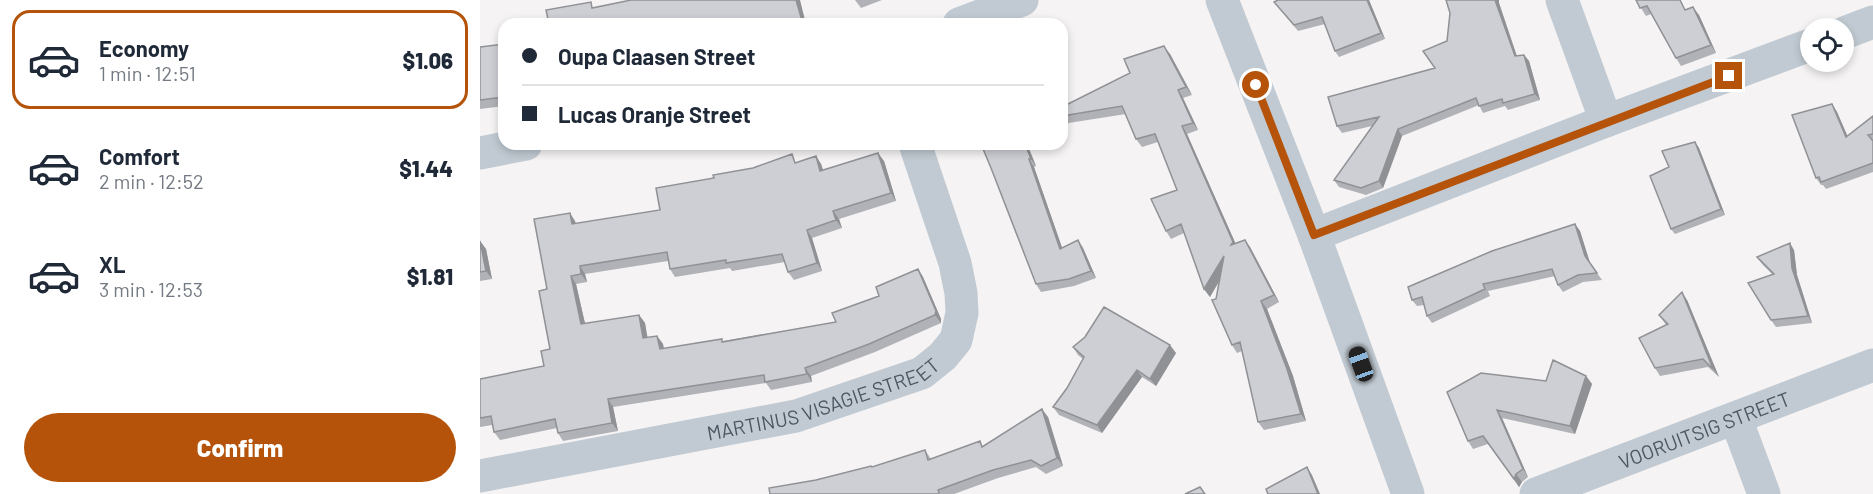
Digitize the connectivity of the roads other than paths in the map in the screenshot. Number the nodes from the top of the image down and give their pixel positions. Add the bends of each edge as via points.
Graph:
1 (1022, 0) edge
2 (1222, 0) edge
3 (1562, 0) edge
4 (975, 18) edge
5 (1873, 22) edge
6 (1854, 29) edge
7 (1800, 49) edge
8 (1606, 121) junction
9 (498, 149) edge
10 (917, 150) edge
11 (480, 153) edge
12 (1314, 235) junction
13 (1873, 365) edge
14 (1736, 419) junction
15 (480, 476) edge
16 (1408, 494) edge
17 (1536, 494) edge
18 (1764, 494) edge

1 - 4 street
2 - 12 street
3 - 8 street
5 - 6 street
7 - 8 street
8 - 12 street
9 - 11 street
10 - 15 street, MARTINUS VISAGIE STREET via 955,263 962,312 956,340 922,373 796,416
12 - 16 street
13 - 14 street, VOORUITSIG STREET
14 - 17 street, VOORUITSIG STREET
14 - 18 street

